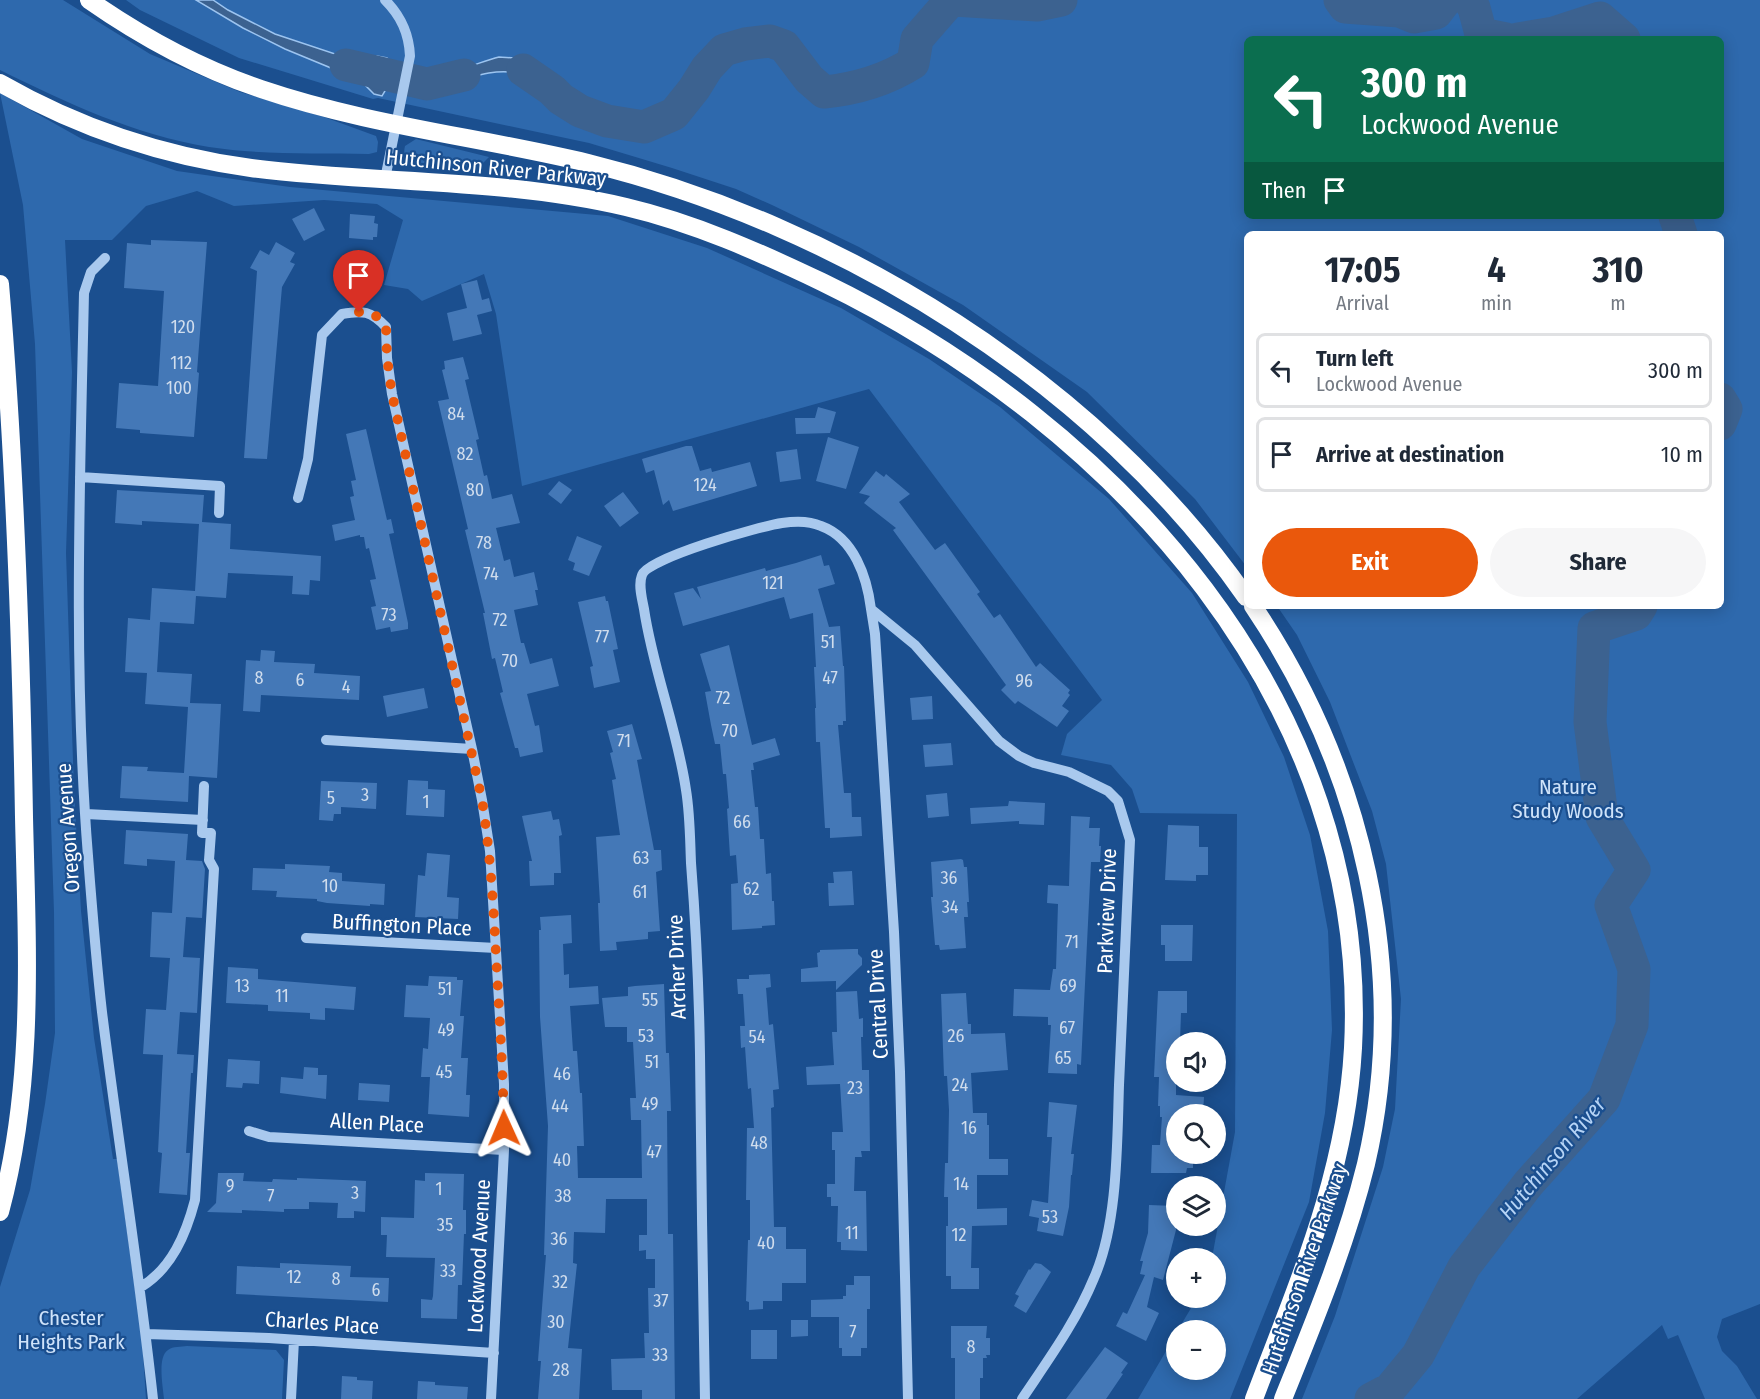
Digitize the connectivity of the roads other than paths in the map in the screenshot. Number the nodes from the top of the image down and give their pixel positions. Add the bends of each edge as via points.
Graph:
1 (89, 0) edge
2 (385, 0) edge
3 (0, 83) edge
4 (396, 124) junction
5 (385, 178) junction
6 (105, 258) dead end
7 (0, 284) edge
8 (80, 477) junction
9 (298, 498) dead end
10 (219, 513) dead end
11 (1244, 594) edge
12 (872, 609) junction
13 (1255, 609) edge
14 (326, 740) dead end
15 (472, 748) junction
16 (204, 786) dead end
17 (86, 814) junction
18 (203, 820) junction
19 (306, 938) dead end
20 (496, 948) junction
21 (249, 1131) dead end
22 (504, 1150) junction
23 (0, 1212) edge
24 (141, 1287) junction
25 (146, 1334) junction
26 (294, 1340) junction
27 (494, 1353) junction
28 (153, 1399) edge
29 (291, 1399) edge
30 (491, 1399) edge
31 (705, 1399) edge
32 (908, 1399) edge
33 (1022, 1399) edge
34 (1254, 1399) edge
35 (1283, 1399) edge

1 - 4 highway, Hutchinson River Parkway via 159,44 228,76 291,98
2 - 4 street via 404,25 410,44
3 - 5 highway, Hutchinson River Parkway via 96,129 189,157 253,168
4 - 5 street
4 - 11 highway, Hutchinson River Parkway via 584,162 679,189 789,234 887,283 999,352 1087,420 1174,505
5 - 34 highway, Hutchinson River Parkway via 551,193 630,207 736,243 832,287 948,353 1056,433 1154,526 1211,597 1260,672 1310,776 1338,870 1352,969 1353,1051 1337,1159 1317,1229
6 - 8 street, Oregon Avenue via 91,272 84,293
7 - 23 highway via 16,530 27,950 23,1091
8 - 10 street via 220,486
8 - 17 street, Oregon Avenue via 78,580
9 - 15 street, Lockwood Avenue via 308,459 322,335 342,314 375,315 386,327 392,394
12 - 31 street, Archer Drive via 862,571 847,544 834,532 808,522 739,532 670,556 646,568 642,575 647,630 686,791 698,959
12 - 32 street, Central Drive via 894,932
12 - 33 street, Parkview Drive via 915,645 999,741 1034,763 1069,772 1108,791 1118,801 1130,840 1111,1210 1095,1277 1068,1330
13 - 35 highway, Hutchinson River Parkway via 1302,688 1341,778 1372,894 1382,996 1378,1087 1366,1162 1336,1262
14 - 15 street
15 - 20 street, Lockwood Avenue via 490,851
16 - 18 street
17 - 18 street
17 - 24 street, Oregon Avenue via 102,1010
18 - 24 street via 202,832 212,833 209,860 214,869 195,1200 178,1246 163,1269
19 - 20 street, Buffington Place
20 - 22 street, Lockwood Avenue
21 - 22 street, Allen Place via 270,1137
22 - 27 street, Lockwood Avenue
24 - 25 street, Oregon Avenue
25 - 26 street, Charles Place
25 - 28 street, Oregon Avenue
26 - 27 street, Charles Place
26 - 29 street
27 - 30 street, Lockwood Avenue

